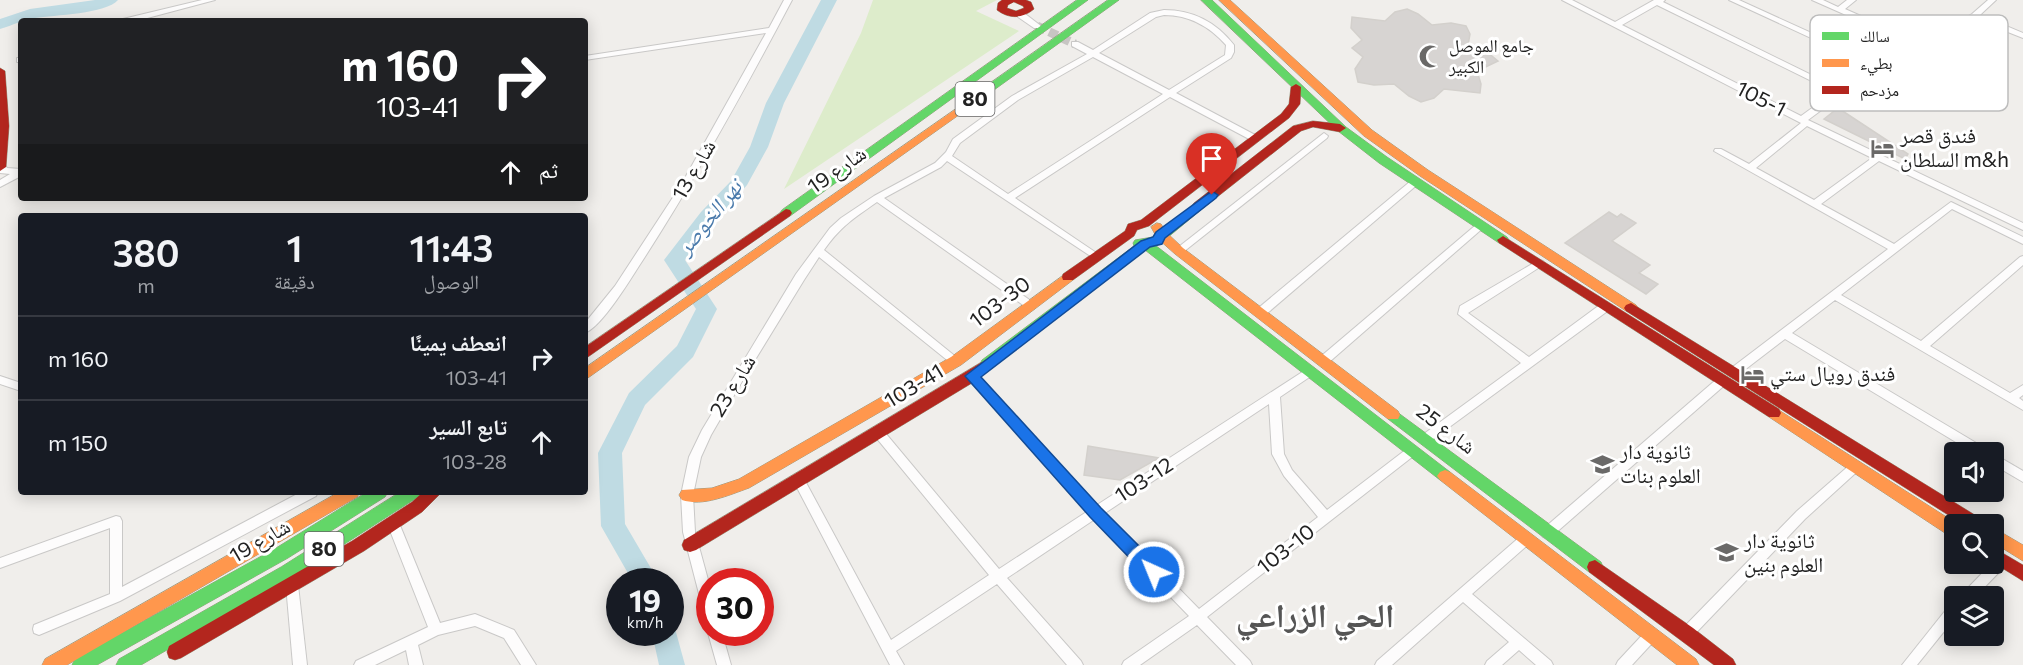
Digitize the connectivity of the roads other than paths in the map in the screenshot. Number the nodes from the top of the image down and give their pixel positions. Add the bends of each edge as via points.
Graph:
1 (211, 0) edge
2 (788, 0) edge
3 (1083, 0) edge
4 (1114, 0) edge
5 (1206, 0) edge
6 (1224, 0) edge
7 (1566, 0) edge
8 (1733, 0) edge
9 (1816, 0) edge
10 (1852, 0) edge
11 (1992, 0) edge
12 (1002, 1) edge
13 (1659, 1) edge
14 (1026, 5) edge
15 (1839, 10) junction
16 (1851, 15) edge
17 (1976, 15) edge
18 (138, 18) edge
19 (1037, 26) tunnel mouth
20 (1616, 26) junction
21 (772, 30) junction
22 (2008, 30) edge
23 (1810, 35) edge
24 (2023, 36) edge
25 (1075, 44) tunnel mouth
26 (1094, 53) junction
27 (588, 58) edge
28 (0, 71) edge
29 (1810, 77) edge
30 (1296, 87) junction
31 (1167, 94) junction
32 (1816, 111) edge
33 (1804, 121) junction
34 (1, 123) edge
35 (1342, 129) junction
36 (1324, 136) dead end
37 (1254, 138) junction
38 (1718, 151) dead end
39 (947, 157) junction
40 (1879, 157) junction
41 (0, 166) edge
42 (1750, 168) junction
43 (18, 172) edge
44 (18, 174) edge
45 (1415, 182) junction
46 (0, 184) edge
47 (877, 198) junction
48 (1008, 198) junction
49 (1815, 204) junction
50 (1998, 214) junction
51 (1145, 223) junction
52 (1988, 224) junction
53 (1480, 226) junction
54 (2023, 227) edge
55 (1130, 233) junction
56 (1161, 235) junction
57 (2023, 241) edge
58 (1145, 244) junction
59 (1894, 248) junction
60 (818, 251) junction
61 (1179, 251) junction
62 (1095, 256) junction
63 (2023, 259) edge
64 (1539, 263) junction
65 (1834, 295) junction
66 (1030, 306) junction
67 (1605, 307) junction
68 (1260, 313) junction
69 (588, 326) edge
70 (1784, 333) junction
71 (1922, 347) junction
72 (588, 352) edge
73 (956, 361) junction
74 (1323, 361) junction
75 (1528, 362) junction
76 (1310, 371) junction
77 (1734, 372) junction
78 (588, 373) edge
79 (972, 376) junction
80 (0, 380) edge
81 (1722, 381) junction
82 (18, 386) edge
83 (2023, 388) edge
84 (1274, 395) junction
85 (2011, 399) junction
86 (2023, 406) edge
87 (878, 432) junction
88 (822, 438) junction
89 (1425, 440) junction
90 (1966, 442) edge
91 (1412, 451) junction
92 (837, 457) junction
93 (2004, 465) edge
94 (1856, 466) junction
95 (2023, 477) edge
96 (799, 480) junction
97 (306, 495) edge
98 (347, 495) edge
99 (376, 495) edge
100 (408, 495) edge
101 (430, 495) edge
102 (687, 495) junction
103 (1096, 512) junction
104 (1960, 514) edge
105 (1326, 518) junction
106 (393, 523) junction
107 (1944, 523) edge
108 (1547, 533) junction
109 (1526, 539) junction
110 (2004, 542) edge
111 (690, 545) junction
112 (2023, 554) edge
113 (2004, 562) edge
114 (0, 564) edge
115 (697, 568) edge
116 (1985, 574) edge
117 (2023, 574) edge
118 (998, 577) junction
119 (292, 585) junction
120 (1976, 586) edge
121 (1462, 594) junction
122 (116, 597) junction
123 (1198, 617) junction
124 (1944, 622) edge
125 (39, 629) dead end
126 (436, 630) junction
127 (1687, 633) junction
128 (1651, 636) junction
129 (411, 642) junction
130 (1519, 642) junction
131 (719, 646) edge
132 (888, 649) junction
133 (51, 665) edge
134 (81, 665) edge
135 (125, 665) edge
136 (152, 665) edge
137 (300, 665) edge
138 (361, 665) edge
139 (416, 665) edge
140 (529, 665) edge
141 (724, 665) edge
142 (897, 665) edge
143 (1076, 665) edge
144 (1130, 665) edge
145 (1245, 665) edge
146 (1382, 665) edge
147 (1492, 665) edge
148 (1546, 665) edge
149 (1623, 665) edge
150 (1690, 665) edge
151 (1727, 665) edge
152 (1909, 665) edge

1 - 18 street
2 - 21 street, شارع 13
3 - 72 main road, شارع 19 / 80
4 - 78 main road, شارع 19 / 80
5 - 30 main road
6 - 77 main road via 1368,133 1613,297
7 - 20 street, 105-1
8 - 23 street
9 - 15 street
10 - 15 street
11 - 17 street
12 - 14 main road via 1001,8 1011,15
13 - 20 street
13 - 29 street
14 - 19 street
15 - 16 street
20 - 33 street, 105-1
21 - 27 street
21 - 69 street, شارع 13 via 680,197 611,300
22 - 24 street
25 - 26 street
26 - 31 street
26 - 31 street, شارع 23 via 1164,12 1180,13 1203,22 1228,41 1228,56
26 - 39 street, شارع 23 via 1015,98 956,141
28 - 34 main road
30 - 35 main road
30 - 37 main road, 103-30 via 1296,99 1288,112
31 - 37 street
31 - 48 street
32 - 33 street
33 - 40 street, 105-1
33 - 42 street
34 - 41 main road
35 - 45 main road
35 - 56 main road via 1313,124 1297,128
36 - 61 street
37 - 51 main road, 103-30
38 - 42 street
39 - 47 street, شارع 23 via 926,173
39 - 48 street
40 - 49 street
40 - 50 street, 105-1
41 - 43 street via 3,171
42 - 49 street
44 - 46 street
45 - 53 main road
45 - 68 street
47 - 60 street, شارع 23 via 838,225
47 - 66 street
48 - 62 street
49 - 59 street
50 - 52 street
50 - 54 street, 105-1
51 - 55 main road, 103-30 via 1134,225
51 - 56 main road, شارع 25 via 1158,228
52 - 57 street
52 - 59 street via 1951,205
53 - 64 main road
53 - 74 street
55 - 58 main road, شارع 25 via 1134,240
55 - 62 main road, 103-30
56 - 58 main road via 1155,242
56 - 61 main road, شارع 25
58 - 76 main road, شارع 25
58 - 79 main road, 103-41
59 - 65 street
60 - 73 street
60 - 102 street, شارع 23 via 706,433 691,469
61 - 68 main road, شارع 25
62 - 66 main road, 103-30
63 - 71 street
64 - 67 main road
64 - 75 street via 1464,309 1463,314
65 - 70 street
65 - 71 street
66 - 73 main road, 103-30
67 - 75 street
67 - 81 main road
68 - 74 main road, شارع 25
70 - 77 street
70 - 90 street
71 - 85 street
73 - 88 main road, 103-30
74 - 89 main road, شارع 25
75 - 89 street
76 - 84 street, 103-12
76 - 91 main road, شارع 25
77 - 104 main road
79 - 87 main road, 103-41
79 - 103 street
80 - 82 street
81 - 94 main road
81 - 108 street
83 - 85 street
84 - 103 street, 103-12
84 - 105 street via 1278,454 1288,473
85 - 86 street
87 - 92 main road, 103-41
87 - 118 street
88 - 92 main road
88 - 102 main road, 103-30 via 734,489
89 - 108 main road, شارع 25
91 - 105 street, 103-10
91 - 109 main road, شارع 25
92 - 96 main road, 103-41
93 - 95 street
94 - 107 main road
94 - 127 street via 1801,515
96 - 111 main road, 103-41
96 - 132 street
97 - 122 street
98 - 133 main road
99 - 134 main road, شارع 19 / 80
100 - 135 main road, شارع 19 / 80
101 - 106 main road
102 - 111 street, شارع 23
103 - 118 street, 103-12
103 - 123 street
105 - 123 street, 103-10
106 - 119 main road
106 - 126 street
108 - 127 main road, شارع 25
109 - 121 street
109 - 128 main road, شارع 25
110 - 112 main road
111 - 115 street, شارع 23
113 - 117 main road
114 - 122 street via 116,521
116 - 120 street
118 - 132 street, 103-12
118 - 143 street
119 - 136 main road
119 - 137 street
121 - 130 street
121 - 146 street
122 - 125 street
123 - 144 street, 103-10
123 - 145 street
124 - 152 street
126 - 129 street
126 - 140 street via 475,620 509,634
127 - 151 main road, شارع 25
128 - 149 street
128 - 150 main road, شارع 25
129 - 138 street
129 - 139 street
130 - 147 street
130 - 148 street
131 - 141 street
132 - 142 street

